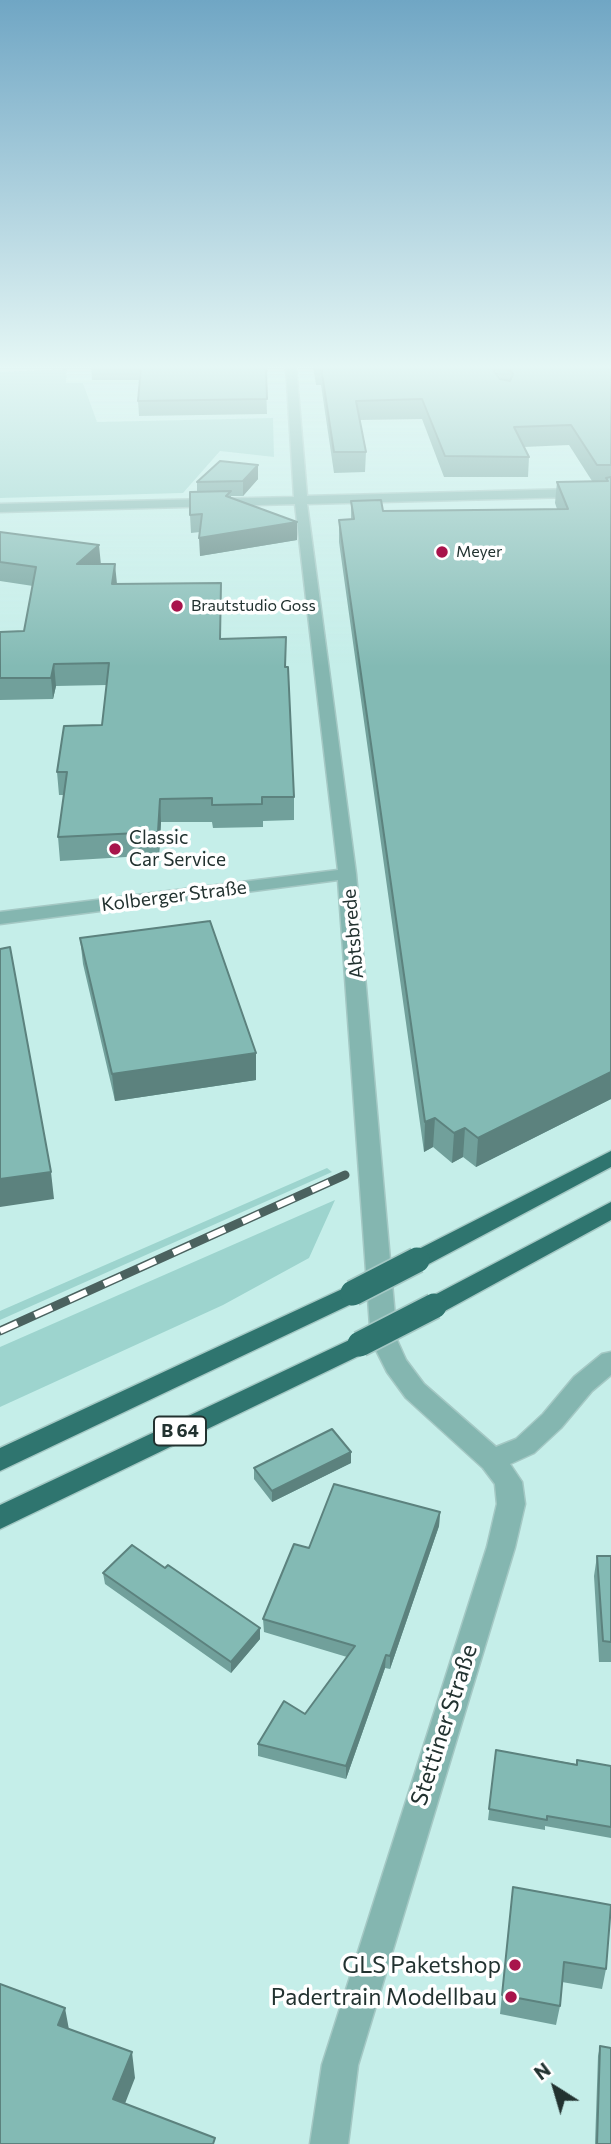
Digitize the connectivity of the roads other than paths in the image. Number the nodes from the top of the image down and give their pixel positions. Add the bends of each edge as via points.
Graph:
1 (298, 467) edge
2 (611, 492) edge
3 (301, 502) junction
4 (0, 508) edge
5 (348, 874) junction
6 (0, 918) edge
7 (611, 1158) edge
8 (611, 1210) edge
9 (611, 1361) edge
10 (0, 1460) edge
11 (493, 1460) junction
12 (0, 1518) edge
13 (329, 2144) edge

1 - 3 street, Abtsbrede
2 - 3 street
3 - 4 street
3 - 5 street, Abtsbrede
5 - 6 street, Kolberger Straße
5 - 11 street, Abtsbrede via 384,1340 415,1391
7 - 10 highway, B 64, bridge via 353,1293
8 - 12 highway, B 64, bridge via 360,1344
9 - 11 street via 525,1446
11 - 13 street, Stettiner Straße via 508,1482 511,1504 505,1534 340,2065

